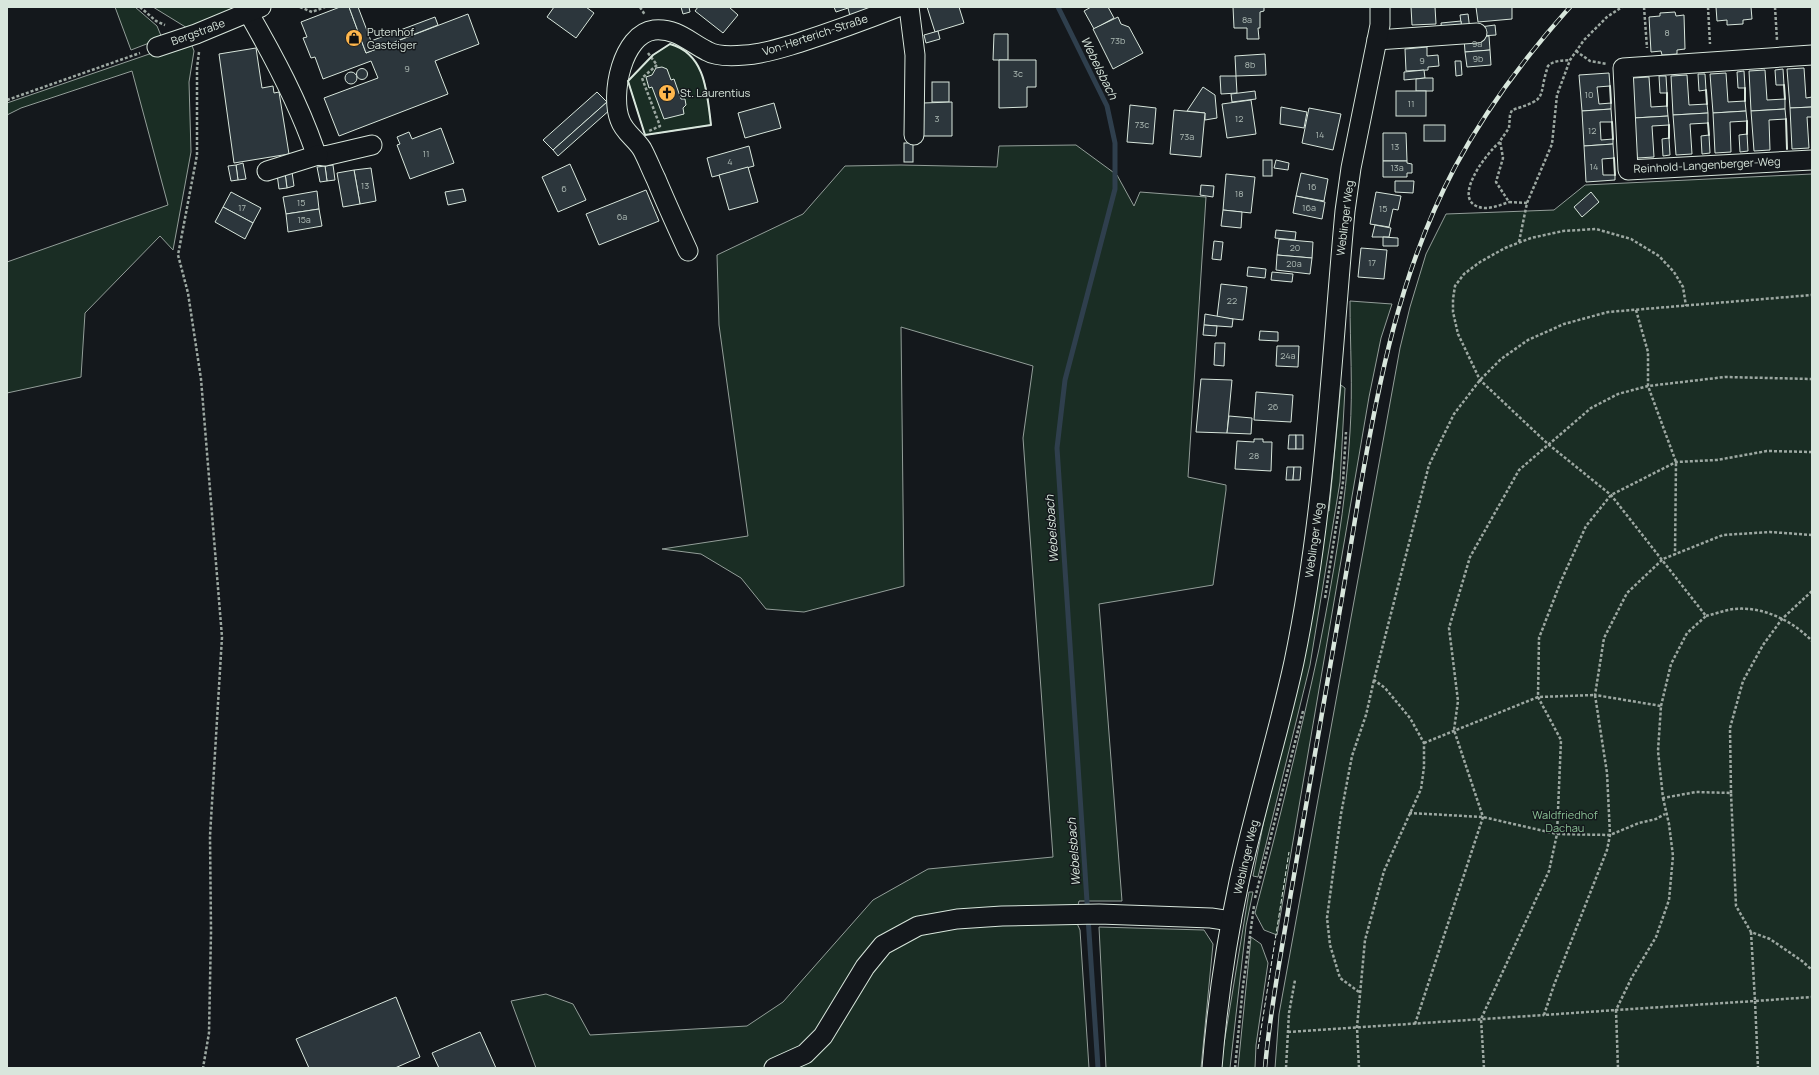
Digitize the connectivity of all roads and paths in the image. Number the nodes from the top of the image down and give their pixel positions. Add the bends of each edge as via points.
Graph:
1 (140, 7) edge
2 (300, 7) edge
3 (326, 7) edge
4 (898, 7) edge
5 (909, 7) edge
6 (1380, 7) edge
7 (1622, 7) edge
8 (1644, 7) edge
9 (1708, 7) edge
10 (1775, 7) edge
11 (255, 10) edge
12 (1477, 33) dead end
13 (192, 35) junction
14 (1377, 40) junction
15 (157, 47) joint
16 (1576, 52) junction
17 (1812, 55) edge
18 (651, 57) dead end
19 (1778, 57) junction
20 (1570, 60) junction
21 (1712, 62) junction
22 (1648, 66) junction
23 (1623, 68) junction
24 (7, 100) edge
25 (644, 133) dead end
26 (914, 135) dead end
27 (1500, 141) junction
28 (372, 145) dead end
29 (318, 155) junction
30 (1812, 160) edge
31 (267, 171) dead end
32 (1509, 202) junction
33 (1527, 203) junction
34 (1519, 243) junction
35 (688, 251) dead end
36 (1812, 295) edge
37 (1686, 306) junction
38 (1636, 310) junction
39 (1812, 379) edge
40 (1480, 380) junction
41 (1648, 386) junction
42 (1548, 444) junction
43 (1812, 452) edge
44 (1676, 462) junction
45 (1612, 495) junction
46 (1812, 534) edge
47 (1675, 554) junction
48 (1663, 559) junction
49 (1812, 591) edge
50 (1706, 616) junction
51 (1782, 619) junction
52 (1812, 641) edge
53 (1374, 680) junction
54 (1595, 695) junction
55 (1538, 697) junction
56 (1661, 706) junction
57 (1454, 730) junction
58 (1424, 743) junction
59 (1731, 793) junction
60 (1663, 798) junction
61 (1409, 813) junction
62 (1665, 814) junction
63 (1483, 817) junction
64 (1557, 834) junction
65 (1610, 835) junction
66 (1232, 921) junction
67 (1250, 930) dead end
68 (1751, 932) junction
69 (1812, 970) edge
70 (1295, 980) dead end
71 (1359, 992) junction
72 (1812, 997) edge
73 (1755, 1001) junction
74 (1616, 1010) junction
75 (1544, 1015) junction
76 (1481, 1019) junction
77 (1415, 1024) junction
78 (1356, 1028) junction
79 (1288, 1032) junction
80 (203, 1068) edge
81 (774, 1068) edge
82 (1212, 1068) edge
83 (1235, 1068) edge
84 (1286, 1068) edge
85 (1359, 1068) edge
86 (1484, 1068) edge
87 (1618, 1068) edge
88 (1758, 1068) edge

1 - 13 path via 156,21
2 - 3 path via 312,12
4 - 35 street, Von-Herterich-Straße via 828,34 745,56 708,52 681,35 655,30 641,36 631,46 618,77 617,107 620,120 625,130 642,149
5 - 26 street via 915,55
6 - 14 street, Weblinger Weg
7 - 16 path via 1607,17
8 - 22 path
9 - 21 path
10 - 19 path
11 - 13 street, Bergstraße
11 - 29 street via 269,48 302,115
12 - 14 street
13 - 15 street, Bergstraße
13 - 80 path via 200,46 197,68 197,155 178,255 188,293 201,379 222,637 210,836 209,1033
14 - 66 street, Weblinger Weg via 1344,211 1315,542 1294,662 1253,823
15 - 24 path
16 - 20 path
16 - 23 path via 1590,61
17 - 19 street
18 - 25 path via 657,65 642,78 660,126
19 - 21 street
20 - 27 path via 1558,61 1548,66 1541,97 1533,104 1512,110 1509,128
20 - 33 path via 1558,95 1552,144
21 - 22 street
22 - 23 street
23 - 30 street, Reinhold-Langenberger-Weg via 1628,170
27 - 32 path via 1503,158 1496,182
27 - 32 path via 1484,158 1469,190 1473,203 1478,206 1493,207
28 - 29 street via 325,156
29 - 31 street
32 - 33 path
33 - 34 path
34 - 37 path via 1563,231 1596,229 1631,239 1659,256 1674,272 1682,287
34 - 40 path via 1480,262 1464,274 1455,286 1453,312 1458,334
36 - 37 path
37 - 38 path
38 - 40 path via 1608,312 1564,324 1528,340 1500,359
38 - 41 path via 1648,352
39 - 41 path via 1725,377
40 - 42 path
40 - 53 path via 1454,414 1429,465
41 - 42 path via 1618,394 1591,408
41 - 44 path
42 - 45 path
42 - 57 path via 1519,470 1470,557 1449,628 1458,701
43 - 44 path via 1767,451 1717,460
44 - 45 path
44 - 47 path
45 - 48 path
45 - 55 path via 1586,526 1560,580 1539,638
46 - 47 path via 1770,532 1723,535
47 - 48 path
48 - 50 path
48 - 54 path via 1628,593 1604,638
49 - 51 path
50 - 51 path via 1734,609 1758,610
50 - 56 path via 1687,633 1671,664
51 - 52 path via 1800,629
51 - 59 path via 1763,645 1743,681 1730,728
53 - 58 path via 1385,688 1410,718
53 - 71 path via 1366,715 1352,756 1341,814 1327,918 1330,945 1340,978
54 - 55 path
54 - 56 path
54 - 65 path via 1607,773
55 - 57 path
55 - 64 path via 1561,740
56 - 60 path via 1658,751
57 - 58 path
57 - 63 path
58 - 61 path via 1421,789
59 - 60 path via 1696,792
59 - 68 path via 1736,906
60 - 62 path
61 - 63 path
61 - 71 path via 1384,871 1364,940
62 - 65 path
62 - 74 path via 1669,824 1673,856 1669,900 1656,936
63 - 64 path
63 - 77 path
64 - 65 path
64 - 76 path via 1550,871
65 - 75 path via 1607,850
66 - 81 street via 1211,918 1079,914 957,919 918,926 883,946 865,967 823,1036 805,1054
66 - 82 street, Weblinger Weg via 1215,1030
67 - 83 path
68 - 69 path via 1770,940
68 - 73 path
70 - 79 path
71 - 78 path
72 - 73 path
73 - 74 path
73 - 88 path
74 - 75 path
74 - 87 path
75 - 76 path
76 - 77 path
76 - 86 path
77 - 78 path
78 - 79 path
78 - 85 path
79 - 84 path

